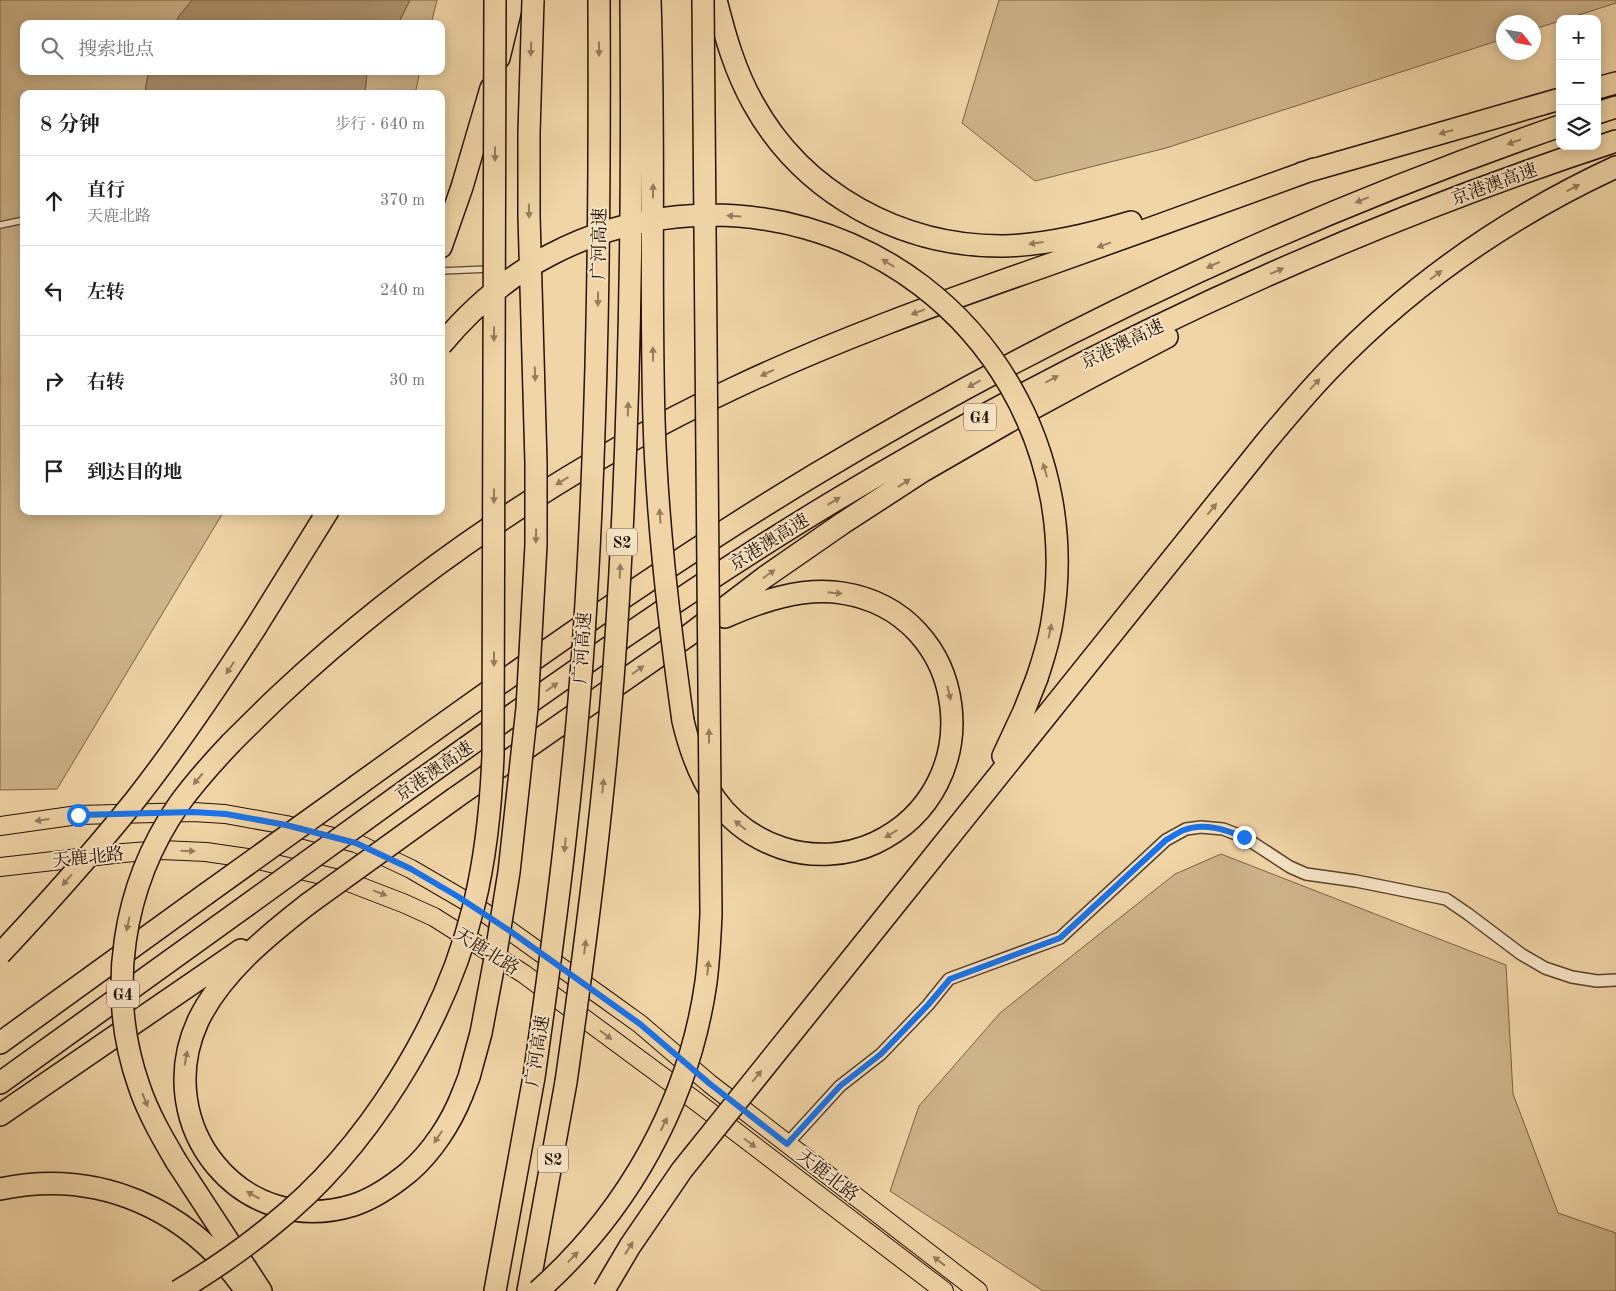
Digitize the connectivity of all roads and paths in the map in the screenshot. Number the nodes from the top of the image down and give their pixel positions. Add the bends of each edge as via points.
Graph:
1 (495, 0) edge
2 (513, 0) edge
3 (533, 0) edge
4 (599, 0) edge
5 (631, 0) edge
6 (650, 0) edge
7 (703, 0) edge
8 (716, 0) edge
9 (1616, 83) edge
10 (1601, 87) edge
11 (1556, 100) edge
12 (1616, 107) edge
13 (1601, 112) edge
14 (1556, 127) edge
15 (1616, 141) edge
16 (1616, 167) edge
17 (1314, 169) junction
18 (20, 221) edge
19 (0, 225) edge
20 (445, 236) edge
21 (488, 269) dead end
22 (445, 270) edge
23 (1254, 282) junction
24 (445, 340) edge
25 (321, 515) edge
26 (326, 515) edge
27 (256, 627) junction
28 (689, 635) junction
29 (0, 826) edge
30 (952, 833) junction
31 (0, 867) edge
32 (280, 925) junction
33 (0, 954) edge
34 (1616, 980) edge
35 (640, 1024) junction
36 (0, 1043) edge
37 (623, 1048) junction
38 (0, 1083) edge
39 (710, 1084) junction
40 (697, 1102) junction
41 (0, 1115) edge
42 (787, 1144) junction
43 (0, 1189) edge
44 (604, 1290) edge
45 (178, 1291) edge
46 (246, 1291) edge
47 (261, 1291) edge
48 (495, 1291) edge
49 (528, 1291) edge
50 (538, 1291) edge
51 (944, 1291) edge
52 (978, 1291) edge

1 -> 45 highway, bridge via 494,755 488,832 473,907 434,1014 376,1113 327,1173 272,1226
2 - 20 highway, bridge via 482,120
3 -> 32 highway, bridge via 529,216 536,544 529,681 509,872 479,1040 462,1095 450,1119 424,1156 386,1190 354,1205 304,1211 254,1197 227,1177 205,1151 190,1120 184,1086 185,1069 187,1052 199,1020 210,1000 239,965
4 -> 48 highway, 广河高速 / S2, bridge via 598,315 584,637 552,949 534,1077
49 -> 5 highway, 广河高速 / S2, bridge via 566,1082 582,972 598,843 616,639 631,306
28 -> 6 highway, bridge via 759,603 792,595 842,594 859,597 890,611 928,646 944,676 950,701 949,752 941,776 923,806 898,829 868,846 852,851 801,853 768,843 727,814 711,794 692,755 683,721 664,572 654,422
50 -> 7 highway, bridge via 598,1229 654,1143 684,1073 706,982 711,904
17 -> 8 highway via 1128,223 1031,244 981,246 906,231 860,210 818,182 783,146 750,97 733,58
9 - 10 highway
11 -> 17 highway
12 - 13 highway
14 -> 36 highway, 京港澳高速 / G4, bridge via 1418,178 1153,292 981,379 814,475 604,612
23 -> 15 highway, 京港澳高速 / G4 via 1430,208
30 -> 16 highway via 1295,407 1340,358 1440,271 1511,223
17 -> 47 highway, bridge via 855,335 792,361 669,420 551,488 438,565 331,650 231,743 178,805 141,876 123,954 123,1008 131,1060 149,1111 176,1161
18 - 19 lane
21 - 22 lane
28 -> 23 highway via 773,572 923,471 1163,340
38 -> 23 highway, 京港澳高速 / G4, bridge via 398,796 670,606 831,503 913,454 1047,382
30 -> 24 highway, bridge via 992,775 1037,678 1052,623 1057,537 1048,480 1034,434 1018,400 987,351 949,308 880,258 827,234 772,220 715,215 658,219 602,232 549,255 501,286
25 - 27 highway
26 - 27 highway
27 -> 33 highway, bridge via 136,798
32 -> 28 highway, bridge
35 -> 29 main road, 天鹿北路 via 478,908 411,869 356,843 286,825 226,814 193,812 78,815
44 -> 30 highway, bridge via 682,1170
31 -> 37 main road, 天鹿北路 via 124,852 171,850 254,859 343,880 434,917 524,974
32 - 41 highway
34 - 42 street via 1572,977 1545,968 1446,899 1306,874 1244,837 1222,829 1186,829 1166,840 1060,938 950,979 881,1054 840,1086
35 - 37 main road
35 - 39 main road, 天鹿北路
37 - 40 main road, 天鹿北路
39 - 40 main road
39 - 42 main road, 天鹿北路
40 -> 51 main road, 天鹿北路
52 -> 42 main road, 天鹿北路
43 - 46 highway via 62,1183 128,1196 163,1212 188,1229 222,1260

